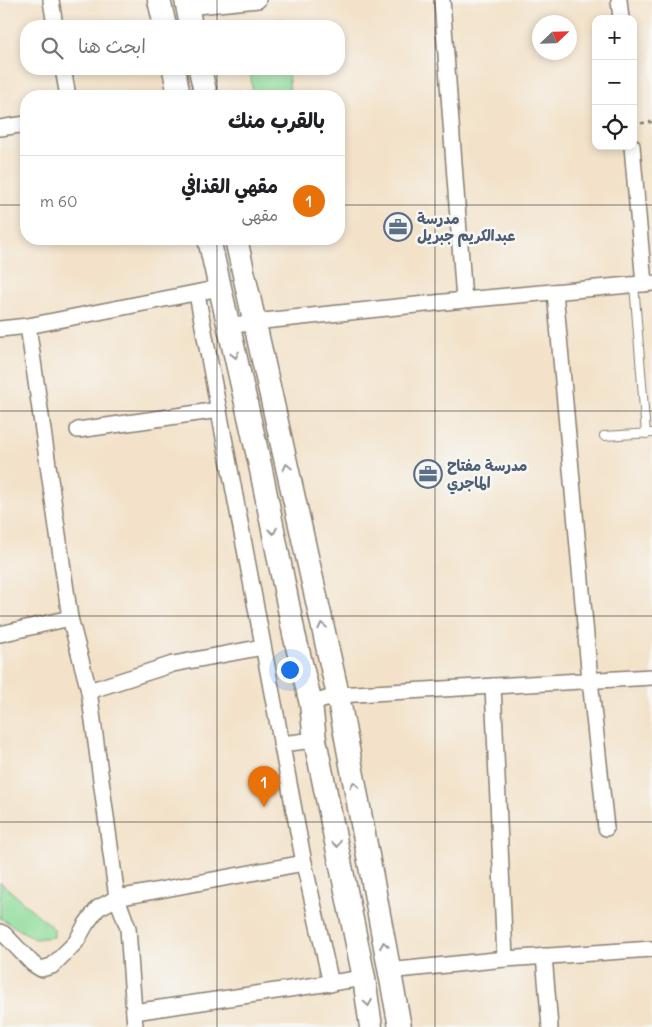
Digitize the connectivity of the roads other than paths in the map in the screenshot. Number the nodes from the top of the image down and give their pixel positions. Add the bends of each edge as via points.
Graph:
1 (51, 0) edge
2 (159, 0) edge
3 (258, 0) edge
4 (442, 0) edge
5 (619, 0) edge
6 (188, 11) edge
7 (621, 15) edge
8 (55, 20) edge
9 (164, 20) edge
10 (64, 75) edge
11 (175, 75) edge
12 (201, 75) edge
13 (67, 90) edge
14 (178, 90) edge
15 (205, 90) edge
16 (20, 125) edge
17 (0, 128) edge
18 (632, 150) edge
19 (210, 245) edge
20 (237, 245) edge
21 (643, 284) edge
22 (220, 288) junction
23 (556, 292) junction
24 (197, 294) junction
25 (464, 300) junction
26 (254, 322) junction
27 (28, 326) junction
28 (229, 326) junction
29 (0, 329) edge
30 (219, 410) junction
31 (78, 430) dead end
32 (649, 433) edge
33 (604, 436) dead end
34 (70, 618) junction
35 (0, 634) edge
36 (262, 647) junction
37 (652, 677) edge
38 (590, 680) junction
39 (493, 686) junction
40 (89, 691) junction
41 (338, 695) junction
42 (311, 704) junction
43 (315, 740) junction
44 (281, 744) junction
45 (606, 828) dead end
46 (304, 863) junction
47 (117, 898) junction
48 (0, 932) edge
49 (652, 948) edge
50 (544, 956) junction
51 (505, 959) junction
52 (388, 970) junction
53 (364, 978) junction
54 (331, 984) junction
55 (134, 1012) junction
56 (135, 1027) edge
57 (370, 1027) edge
58 (400, 1027) edge
59 (550, 1027) edge

1 - 8 street
2 - 9 main road
3 - 6 street
4 - 25 street
5 - 7 street
10 - 13 street
11 - 14 main road
12 - 15 main road
16 - 17 street
18 - 21 street
19 - 22 main road
20 - 26 main road
21 - 23 street
21 - 32 lane
22 - 24 street
22 - 28 main road
23 - 25 street
23 - 38 street
24 - 27 street
24 - 30 street
25 - 26 street
26 - 28 street
41 -> 26 main road
27 - 29 street
27 - 34 street
28 -> 42 main road
30 - 31 street
30 - 36 street
32 - 33 lane
34 - 35 street
34 - 40 street
36 - 40 street via 173,664
36 - 44 street
37 - 38 street
38 - 39 street
38 - 45 street
39 - 41 street
39 - 51 street
40 - 47 street
41 - 42 street
52 -> 41 main road
42 - 43 main road
43 - 44 street
43 -> 53 main road
44 - 46 street
46 - 47 street
46 - 54 street
47 - 48 street via 98,908 76,942 52,966 41,969 33,964
47 - 55 street via 128,928
49 - 50 street
50 - 51 street
50 - 59 street
51 - 52 street
52 - 58 main road
53 - 54 street
53 -> 57 main road
54 - 55 street
55 - 56 street

